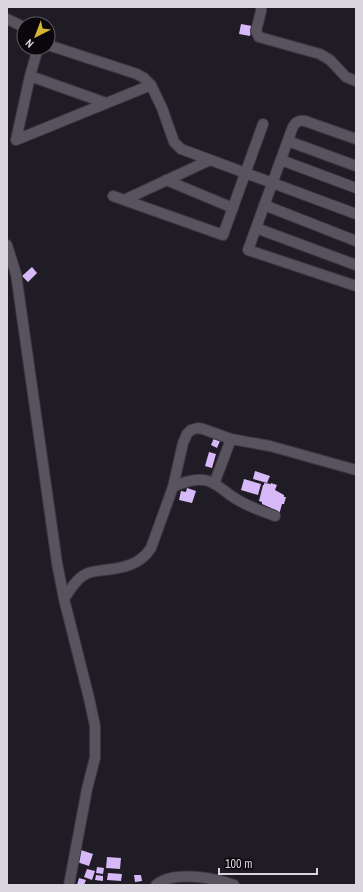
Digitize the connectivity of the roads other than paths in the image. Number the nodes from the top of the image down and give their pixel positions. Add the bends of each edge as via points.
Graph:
1 (261, 7) edge
2 (56, 48) edge
3 (36, 56) edge
4 (30, 76) junction
5 (356, 81) edge
6 (151, 85) junction
7 (106, 103) junction
8 (263, 124) dead end
9 (356, 139) edge
10 (288, 141) junction
11 (210, 160) junction
12 (281, 160) junction
13 (356, 166) edge
14 (246, 173) junction
15 (166, 180) junction
16 (272, 183) junction
17 (356, 188) edge
18 (113, 196) dead end
19 (124, 200) junction
20 (264, 205) junction
21 (233, 208) junction
22 (356, 214) edge
23 (256, 228) junction
24 (356, 241) edge
25 (7, 245) edge
26 (356, 265) edge
27 (356, 286) edge
28 (231, 438) junction
29 (356, 470) edge
30 (214, 484) junction
31 (173, 487) junction
32 (275, 516) dead end
33 (64, 599) junction
34 (69, 885) edge
35 (156, 885) edge
36 (234, 885) edge

1 - 5 street via 256,31 259,37 320,54 330,60 346,77
2 - 6 street via 137,74
3 - 4 street
4 - 7 street
4 - 7 street via 16,140
6 - 7 street
6 - 11 street via 174,142 181,149
8 - 14 street
9 - 10 street via 300,120 294,125
10 - 12 street
10 - 13 street
11 - 14 street
11 - 15 street
12 - 16 street
12 - 17 street
14 - 16 street
14 - 21 street
15 - 19 street
15 - 21 street
16 - 20 street
16 - 22 street
18 - 19 street
19 - 21 street via 223,235
20 - 23 street
20 - 24 street
23 - 26 street
23 - 27 street via 248,250
25 - 33 street via 16,274
28 - 29 street
28 - 30 street
28 - 31 street via 198,428 191,430 183,443
30 - 31 street via 196,480
30 - 32 street via 248,506
31 - 33 street via 148,553 136,562 121,568 85,574
33 - 34 street via 95,726 95,758
35 - 36 street via 171,877 211,879

